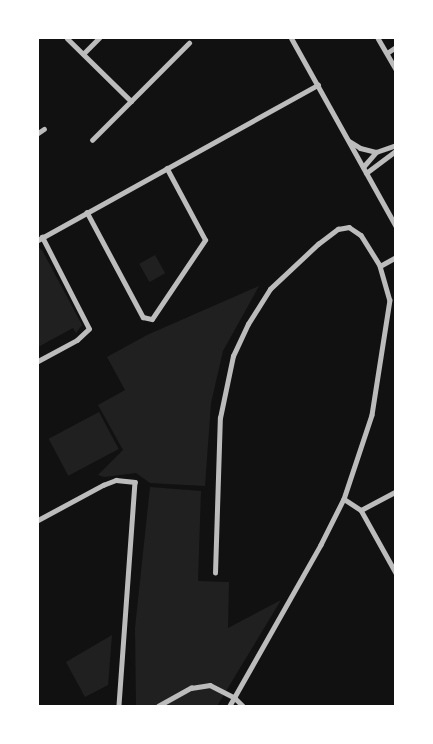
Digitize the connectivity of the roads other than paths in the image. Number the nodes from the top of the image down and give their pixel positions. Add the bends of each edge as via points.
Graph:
1 (67, 38) edge
2 (100, 38) edge
3 (291, 38) edge
4 (378, 38) edge
5 (189, 43) dead end
6 (396, 47) edge
7 (387, 53) junction
8 (83, 54) junction
9 (396, 69) edge
10 (318, 85) junction
11 (131, 100) junction
12 (44, 129) dead end
13 (38, 133) edge
14 (92, 140) dead end
15 (348, 140) junction
16 (396, 145) edge
17 (396, 150) edge
18 (376, 152) junction
19 (167, 169) junction
20 (364, 170) junction
21 (87, 212) junction
22 (396, 227) edge
23 (40, 239) edge
24 (396, 257) edge
25 (380, 266) junction
26 (38, 362) edge
27 (396, 491) edge
28 (344, 499) junction
29 (361, 510) junction
30 (38, 520) edge
31 (215, 573) dead end
32 (396, 573) edge
33 (235, 698) junction
34 (119, 706) edge
35 (158, 706) edge
36 (230, 706) edge
37 (243, 706) edge

1 - 8 street
2 - 8 street
3 - 10 street
4 - 7 street
5 - 11 street
6 - 7 street
7 - 9 street
8 - 11 street
10 - 15 street
10 - 19 street
11 - 14 street
12 - 13 street
15 - 18 street via 360,148
15 - 20 street
16 - 18 street
17 - 20 street
18 - 20 street
19 - 21 street
19 - 21 street via 205,240 156,316 148,320 144,317
20 - 22 street
21 - 23 street
23 - 26 street via 89,329 77,340
24 - 25 street
25 - 28 street via 390,300 388,324 372,415
25 - 31 street via 356,230 349,227 338,229 295,262 276,282 248,324 234,356 220,418
27 - 29 street
28 - 29 street
28 - 33 street via 322,545
29 - 32 street
30 - 34 street via 103,485 116,480 135,482
33 - 35 street via 218,688 202,685
33 - 36 street
33 - 37 street

